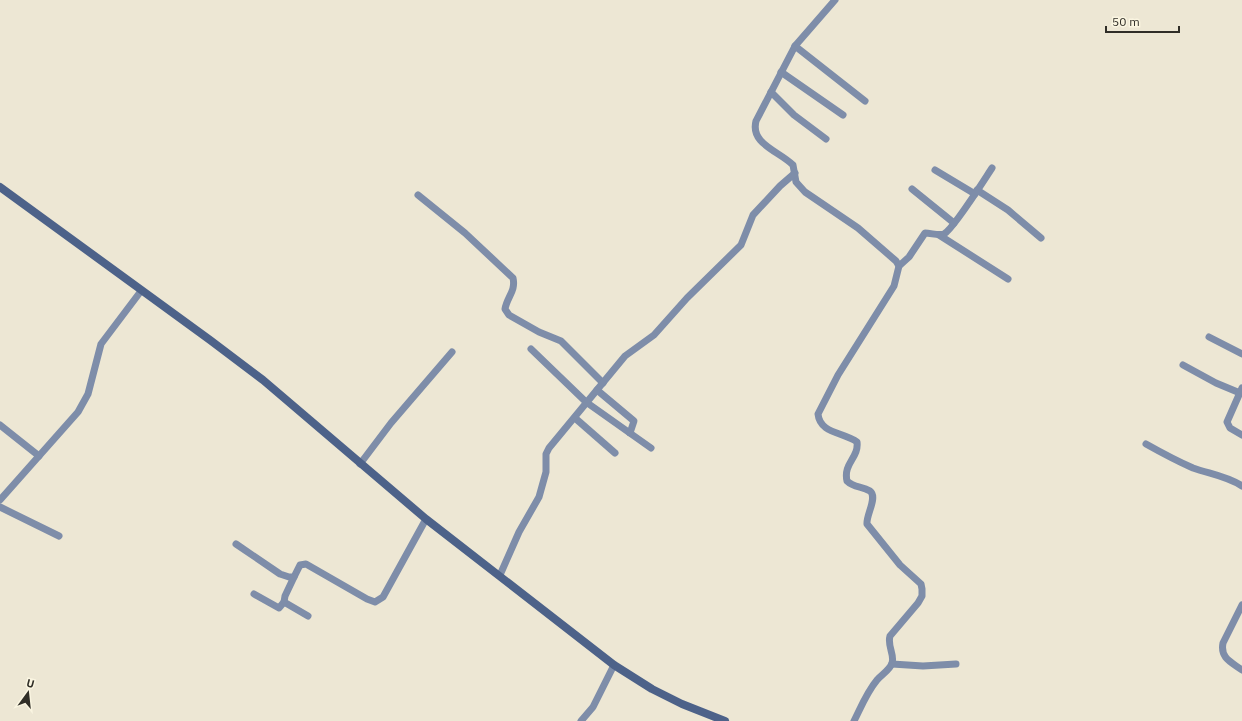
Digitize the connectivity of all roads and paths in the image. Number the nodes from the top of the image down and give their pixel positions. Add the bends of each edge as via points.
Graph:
1 (835, 0) edge
2 (794, 46) junction
3 (781, 72) junction
4 (771, 92) junction
5 (865, 101) dead end
6 (843, 115) dead end
7 (826, 139) dead end
8 (992, 168) dead end
9 (935, 170) dead end
10 (795, 173) junction
11 (0, 187) edge
12 (912, 189) dead end
13 (976, 192) junction
14 (418, 195) dead end
15 (954, 223) junction
16 (939, 235) junction
17 (1041, 238) dead end
18 (899, 266) junction
19 (1008, 279) dead end
20 (141, 291) junction
21 (1209, 337) dead end
22 (531, 349) dead end
23 (452, 352) dead end
24 (1242, 354) edge
25 (1183, 365) dead end
26 (603, 383) junction
27 (597, 390) junction
28 (1241, 391) edge
29 (586, 402) junction
30 (575, 418) junction
31 (0, 425) edge
32 (630, 433) junction
33 (1242, 435) edge
34 (1146, 444) dead end
35 (651, 448) dead end
36 (615, 454) dead end
37 (39, 456) junction
38 (360, 464) junction
39 (1242, 486) edge
40 (0, 500) edge
41 (0, 507) edge
42 (426, 519) junction
43 (59, 536) dead end
44 (236, 544) dead end
45 (500, 575) junction
46 (294, 577) junction
47 (254, 594) dead end
48 (284, 602) junction
49 (1242, 604) edge
50 (308, 616) dead end
51 (892, 664) junction
52 (956, 664) dead end
53 (614, 665) junction
54 (1242, 670) edge
55 (582, 721) edge
56 (725, 721) edge
57 (854, 721) edge

1 - 2 street
2 - 3 street
2 - 5 street
3 - 4 street
3 - 6 street
4 - 7 street via 794,115
4 - 10 street via 754,129 758,139 793,164
8 - 13 street
9 - 13 street
10 - 18 street via 796,182 805,192 858,228
10 - 26 street via 753,215 741,245 654,335 625,356
11 - 20 main road
12 - 15 street
13 - 15 street
13 - 17 street via 1008,210
14 - 26 street via 514,278 515,285 505,309 509,314 539,332 561,341
15 - 16 street via 944,234
16 - 18 street via 925,233 909,257
16 - 19 street
18 - 51 street via 894,286 841,368 818,414 818,419 826,428 857,442 856,453 847,467 847,480 855,487 869,490 872,494 867,524 922,589 918,603 890,636 888,642 893,658
20 - 37 street via 102,344 88,394 78,412
20 - 38 main road via 263,380
21 - 24 street
22 - 29 street
23 - 38 street via 391,423
25 - 28 street via 1216,383
26 - 27 street
27 - 29 street
27 - 32 street via 634,421
28 - 33 street via 1227,422 1230,428
29 - 30 street
29 - 32 street
30 - 36 street
30 - 45 street via 547,451 546,472 539,497 519,532
31 - 37 street
32 - 35 street
34 - 39 street via 1175,460 1230,479
37 - 40 street
38 - 42 main road
41 - 43 street
42 - 45 main road
42 - 46 street via 379,601 367,599 306,564 300,565
44 - 46 street via 280,574
45 - 53 main road
46 - 48 street
47 - 48 street via 279,608
48 - 50 street
49 - 54 street via 1223,643 1222,654
51 - 52 street
51 - 57 street via 868,693
53 - 55 street via 593,707
53 - 56 main road via 682,704

